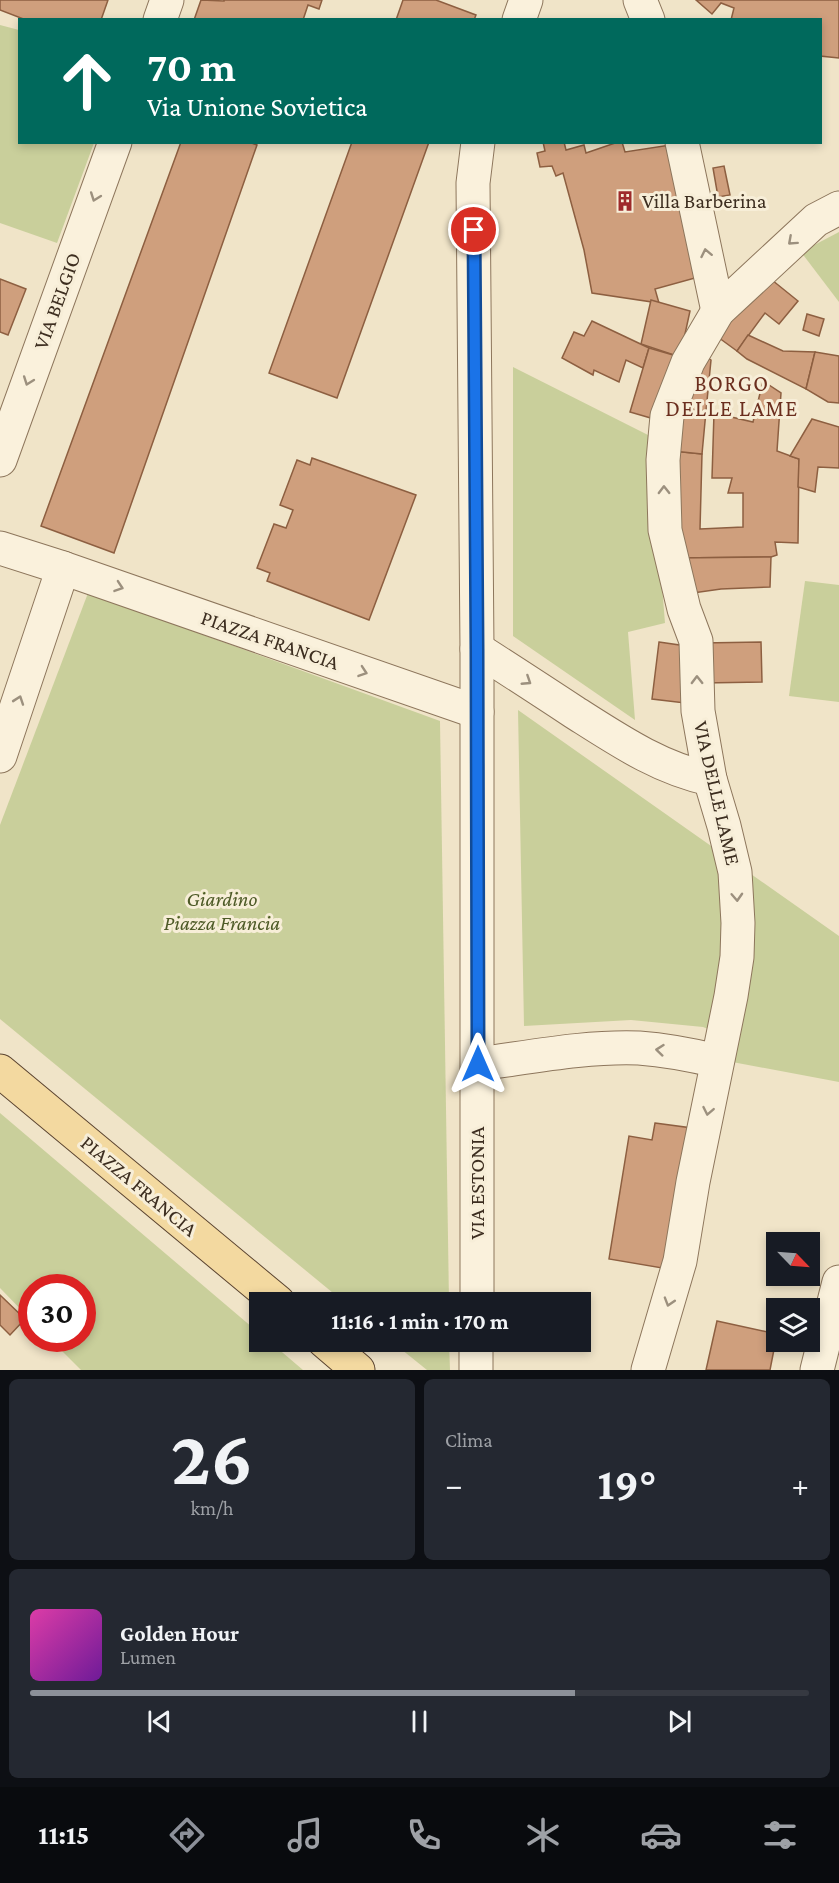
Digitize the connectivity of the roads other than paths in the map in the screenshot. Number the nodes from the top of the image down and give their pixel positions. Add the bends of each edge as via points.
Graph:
1 (167, 0) edge
2 (526, 0) edge
3 (640, 0) edge
4 (161, 18) edge
5 (520, 18) edge
6 (647, 18) edge
7 (114, 144) edge
8 (478, 144) edge
9 (682, 144) edge
10 (839, 208) edge
11 (718, 310) junction
12 (6, 426) edge
13 (0, 460) edge
14 (0, 548) edge
15 (63, 568) junction
16 (477, 649) junction
17 (477, 712) junction
18 (0, 756) edge
19 (710, 779) junction
20 (717, 1061) junction
21 (478, 1064) junction
22 (0, 1071) edge
23 (839, 1282) edge
24 (266, 1292) edge
25 (477, 1292) edge
26 (337, 1352) edge
27 (476, 1352) edge
28 (358, 1370) edge
29 (476, 1370) edge
30 (648, 1370) edge
31 (817, 1370) edge

1 - 4 street
2 - 5 street
3 - 6 street
7 -> 12 street, VIA BELGIO
8 - 16 street, VIA ESTONIA via 473,183
11 -> 9 street
10 -> 11 street, VIA DELLE LAME via 816,220
19 -> 11 street, VIA DELLE LAME via 698,711 696,641 665,530 663,460 671,405 688,362
12 - 13 street, VIA BELGIO
14 - 15 street, PIAZZA FRANCIA
15 -> 17 street, PIAZZA FRANCIA
18 -> 15 street
16 - 17 street, VIA ESTONIA
16 -> 19 street via 645,756 689,775
17 - 21 street, VIA ESTONIA
19 -> 20 street, VIA DELLE LAME via 731,852 738,896 737,957
20 -> 21 street via 638,1048
20 -> 30 street, VIA DELLE LAME via 680,1261
21 - 25 street, VIA ESTONIA
22 - 24 main road, PIAZZA FRANCIA
23 - 31 street
26 - 28 main road
27 - 29 street

